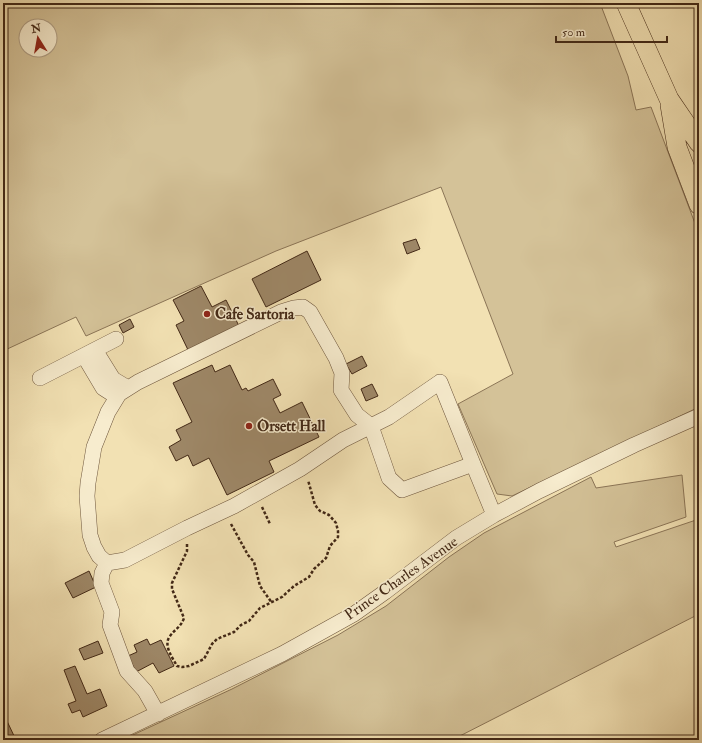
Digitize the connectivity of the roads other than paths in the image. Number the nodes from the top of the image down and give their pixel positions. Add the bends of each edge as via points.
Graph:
1 (626, 3) edge
2 (669, 99) junction
3 (699, 143) edge
4 (699, 205) edge
5 (116, 339) dead end
6 (89, 353) junction
7 (40, 378) dead end
8 (123, 393) junction
9 (699, 416) edge
10 (371, 426) junction
11 (473, 464) junction
12 (494, 515) junction
13 (107, 562) junction
14 (158, 714) junction
15 (102, 740) edge

1 - 2 main road
2 - 3 main road
2 - 4 main road via 677,147
5 - 6 street
6 - 7 street
6 - 8 street
8 - 10 street via 191,355 281,312 303,307 310,312 336,358 342,373 341,390 357,415
8 - 13 street via 108,412 94,447 87,496 90,534 99,556
9 - 12 street, Prince Charles Avenue via 634,445
10 - 11 street via 389,478 402,490
10 - 11 street via 389,417 440,382
10 - 13 street via 222,512 124,560
11 - 12 street
12 - 14 street, Prince Charles Avenue via 456,538 354,614 282,654
13 - 14 street via 101,584 112,612 110,625 127,671 145,691
14 - 15 street, Prince Charles Avenue

